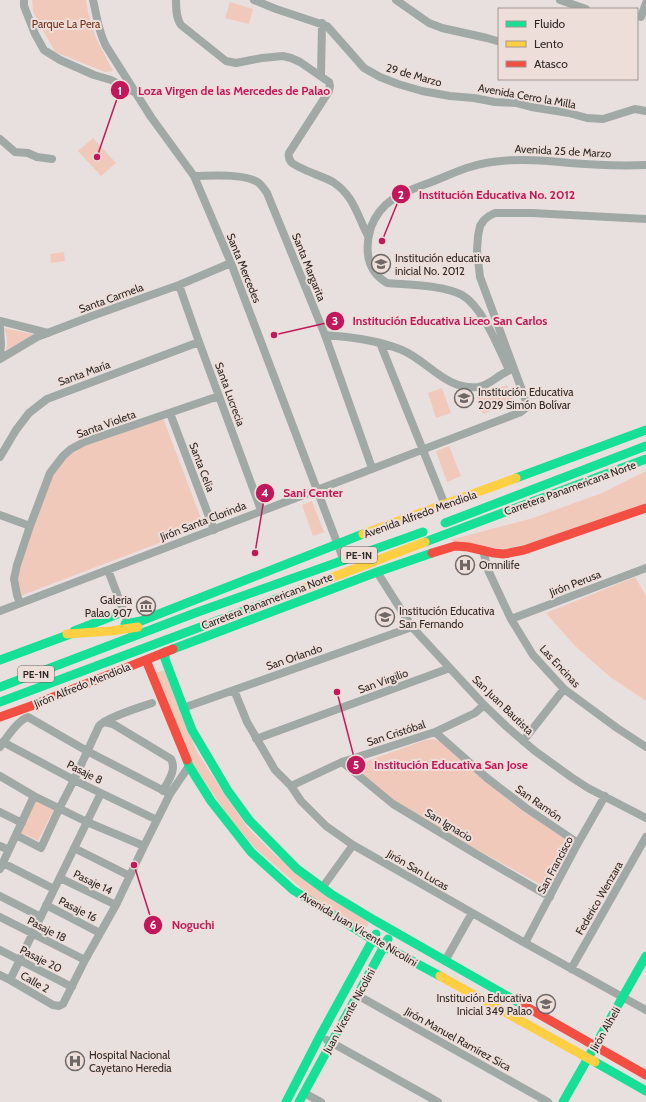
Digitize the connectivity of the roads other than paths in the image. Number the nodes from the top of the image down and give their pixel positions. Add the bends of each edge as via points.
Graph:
1 (16, 0) edge
2 (93, 0) edge
3 (176, 0) edge
4 (254, 0) edge
5 (396, 0) edge
6 (560, 0) edge
7 (24, 3) edge
8 (646, 3) edge
9 (583, 8) edge
10 (641, 18) edge
11 (322, 23) junction
12 (497, 41) dead end
13 (121, 70) junction
14 (321, 76) junction
15 (111, 80) junction
16 (136, 93) junction
17 (450, 96) joint
18 (646, 111) edge
19 (0, 139) edge
20 (52, 159) dead end
21 (646, 164) edge
22 (194, 176) junction
23 (646, 219) edge
24 (368, 236) junction
25 (231, 263) junction
26 (179, 285) junction
27 (0, 321) edge
28 (0, 328) edge
29 (48, 333) junction
30 (325, 335) junction
31 (199, 342) junction
32 (380, 343) junction
33 (0, 358) edge
34 (512, 370) junction
35 (219, 396) junction
36 (170, 412) junction
37 (646, 430) edge
38 (646, 446) edge
39 (422, 449) junction
40 (0, 457) edge
41 (646, 459) edge
42 (372, 468) junction
43 (316, 489) junction
44 (445, 504) junction
45 (646, 508) edge
46 (261, 510) junction
47 (0, 515) edge
48 (30, 526) junction
49 (214, 530) junction
50 (338, 545) junction
51 (483, 550) junction
52 (344, 561) junction
53 (646, 568) edge
54 (108, 570) junction
55 (377, 572) junction
56 (20, 603) junction
57 (0, 611) edge
58 (123, 612) junction
59 (195, 614) junction
60 (512, 619) junction
61 (128, 623) junction
62 (412, 627) junction
63 (69, 634) junction
64 (178, 635) junction
65 (165, 652) junction
66 (0, 660) edge
67 (146, 660) junction
68 (168, 667) junction
69 (450, 668) junction
70 (150, 672) junction
71 (0, 688) edge
72 (73, 688) junction
73 (564, 689) junction
74 (234, 690) junction
75 (20, 694) junction
76 (0, 702) edge
77 (152, 703) dead end
78 (484, 706) junction
79 (183, 708) junction
80 (0, 717) edge
81 (104, 722) junction
82 (435, 732) junction
83 (256, 739) junction
84 (523, 741) junction
85 (2, 744) edge
86 (646, 747) edge
87 (87, 751) junction
88 (342, 762) junction
89 (188, 766) junction
90 (0, 776) edge
91 (74, 780) junction
92 (291, 786) junction
93 (102, 793) junction
94 (167, 793) junction
95 (34, 796) junction
96 (605, 796) junction
97 (59, 808) junction
98 (0, 812) edge
99 (646, 818) edge
100 (157, 820) junction
101 (87, 822) junction
102 (22, 823) junction
103 (16, 835) junction
104 (646, 837) edge
105 (578, 842) junction
106 (352, 845) junction
107 (0, 846) edge
108 (144, 846) junction
109 (74, 848) junction
110 (9, 850) junction
111 (1, 866) edge
112 (130, 876) junction
113 (60, 878) junction
114 (322, 888) junction
115 (54, 889) junction
116 (0, 896) edge
117 (550, 896) junction
118 (46, 905) junction
119 (116, 905) junction
120 (472, 913) junction
121 (0, 917) edge
122 (41, 917) junction
123 (382, 924) junction
124 (392, 931) junction
125 (32, 933) junction
126 (100, 933) junction
127 (373, 940) junction
128 (525, 943) junction
129 (384, 946) junction
130 (0, 950) edge
131 (646, 956) edge
132 (19, 960) junction
133 (85, 960) junction
134 (445, 961) junction
135 (571, 969) junction
136 (0, 976) edge
137 (10, 980) junction
138 (72, 987) junction
139 (357, 995) junction
140 (623, 997) junction
141 (646, 1010) edge
142 (320, 1036) junction
143 (332, 1042) junction
144 (595, 1046) junction
145 (310, 1056) junction
146 (588, 1058) junction
147 (321, 1062) junction
148 (646, 1075) edge
149 (646, 1090) edge
150 (304, 1093) junction
151 (286, 1102) edge
152 (299, 1102) edge
153 (321, 1102) edge
154 (438, 1102) edge
155 (548, 1102) edge
156 (563, 1102) edge

1 - 7 street
2 - 13 street, Santa Mercedes via 102,38
3 - 14 street via 177,16 181,25 226,61 236,63 283,56 300,62
4 - 11 street, 29 de Marzo via 283,12
5 - 12 street via 429,24
6 - 9 street
7 - 15 street via 35,34 44,50 60,60
8 - 10 street
11 - 14 street
11 - 17 street, 29 de Marzo via 364,68 398,84
13 - 15 street
13 - 16 street, Santa Mercedes
14 - 24 street via 329,82 329,91 288,153 288,157 296,166 342,189 354,204
15 - 16 street
16 - 22 street, Santa Mercedes
17 - 18 street, Avenida Cerro la Milla via 516,103 587,118 603,118 636,109
19 - 20 street via 15,152
21 - 24 street, Avenida 25 de Marzo via 603,165 535,159 501,160 479,164 411,189 385,204
22 - 25 street, Santa Mercedes
22 - 30 street, Santa Margarita via 237,176 259,183 267,193
23 - 34 street via 504,213 489,216 484,220 478,236 480,277
24 - 34 street, Avenida 25 de Marzo via 370,263 380,279 387,283 447,289 468,299 481,314
25 - 26 street, Santa Carmela
25 - 43 street, Santa Mercedes
26 - 29 street, Santa Carmela
26 - 31 street, Santa Lucrecia
27 - 29 street
28 - 33 street
29 - 33 street, Santa Carmela
30 - 32 street
30 - 42 street, Santa Margarita
31 - 35 street, Santa Lucrecia
31 - 40 street, Santa María via 47,399 29,413
32 - 34 street via 415,357 449,381 469,387 484,385
32 - 39 street
34 - 39 street, Jirón Santa Clorinda via 526,401 526,408
35 - 36 street, Santa Violeta
35 - 46 street, Santa Lucrecia
36 - 48 street, Santa Violeta via 84,442 67,452 50,473
36 - 49 street, Santa Celia
37 - 44 main road, Avenida Alfredo Mendiola
38 - 52 main road, Carretera Panamericana Norte / PE-1N
39 - 42 street, Jirón Santa Clorinda
39 - 44 street
41 - 64 main road, Carretera Panamericana Norte / PE-1N
42 - 43 street, Jirón Santa Clorinda
43 - 46 street, Jirón Santa Clorinda
43 - 50 street, Santa Mercedes
44 - 50 main road, Avenida Alfredo Mendiola
45 - 51 main road via 524,550 504,554
46 - 49 street, Jirón Santa Clorinda
47 - 48 street
48 - 56 street, Santa Violeta via 14,579
49 - 54 street, Jirón Santa Clorinda
50 - 52 street, Santa Mercedes
50 - 61 main road, Avenida Alfredo Mendiola via 141,621
51 - 55 main road via 455,546
51 - 60 street, Las Encinas via 488,570
52 - 59 main road, Carretera Panamericana Norte / PE-1N
53 - 60 street, Jirón Perusa
54 - 56 street, Jirón Santa Clorinda
54 - 58 street
55 - 62 street, San Juan Bautista
55 - 65 main road
56 - 57 street, Jirón Santa Clorinda
58 - 61 street
58 - 63 main road
59 - 63 main road via 122,630
59 - 71 main road, Carretera Panamericana Norte / PE-1N
60 - 73 street, Las Encinas via 533,655
61 - 63 main road via 90,628
62 - 69 street, San Juan Bautista
62 - 74 street, San Orlando
63 - 66 main road
64 - 65 main road
64 - 75 main road, Carretera Panamericana Norte / PE-1N
65 - 67 main road, Jirón Alfredo Mendiola
65 - 68 main road, Avenida Juan Vicente Nicolini
67 - 70 main road, Avenida Juan Vicente Nicolini
67 - 72 main road, Jirón Alfredo Mendiola
68 - 70 main road
68 - 79 main road, Avenida Juan Vicente Nicolini
69 - 78 street, San Juan Bautista
69 - 83 street, San Virgilio
70 - 89 main road, Avenida Juan Vicente Nicolini
72 - 75 main road via 65,686 33,696
72 - 80 main road, Jirón Alfredo Mendiola
73 - 84 street
73 - 86 street, Las Encinas
74 - 79 street, San Orlando
74 - 83 street, Jirón San Lucas
75 - 76 main road, Carretera Panamericana Norte / PE-1N
77 - 81 street
78 - 82 street, San Cristóbal
78 - 84 street, San Juan Bautista
79 - 114 main road, Avenida Juan Vicente Nicolini via 213,767 249,820 297,869
81 - 87 street via 99,726
81 - 94 street via 113,724 171,759 173,771
82 - 88 street, San Cristóbal
82 - 105 street, San Ramón via 487,778 526,808
83 - 92 street, Jirón San Lucas via 275,770
84 - 96 street, San Juan Bautista via 571,777
85 - 87 street via 19,723 28,717
85 - 91 street, Pasaje 8
87 - 91 street
87 - 94 street
88 - 92 street, San Cristóbal
88 - 117 street, San Ignacio via 393,804
89 - 94 street
89 - 127 main road, Avenida Juan Vicente Nicolini via 211,801 251,852 293,890
90 - 95 street
91 - 93 street, Pasaje 8
91 - 97 street
92 - 106 street, Jirón San Lucas via 301,801 326,826
93 - 100 street, Pasaje 8
93 - 101 street
94 - 100 street
95 - 97 street
95 - 102 street
96 - 99 street, San Juan Bautista
96 - 105 street, San Francisco
97 - 101 street
97 - 103 street via 41,848
98 - 102 street
100 - 108 street
101 - 108 street
101 - 109 street
102 - 103 street
103 - 110 street
104 - 135 street, Federico Wenzara
105 - 117 street, San Francisco
106 - 114 street
106 - 120 street, Jirón San Lucas
107 - 110 street
108 - 112 street
109 - 112 street
109 - 113 street
110 - 111 street
111 - 115 street
112 - 119 street
113 - 115 street
113 - 119 street, Pasaje 14
114 - 123 main road, Avenida Juan Vicente Nicolini
115 - 118 street
116 - 122 street
117 - 128 street, San Francisco
118 - 122 street
118 - 126 street, Pasaje 16
119 - 126 street
120 - 128 street, Jirón San Lucas
120 - 134 street
121 - 125 street, Pasaje 18
122 - 125 street
123 - 124 main road
123 - 127 main road
124 - 129 main road, Juan Vicente Nicolini
124 - 134 main road, Avenida Juan Vicente Nicolini
125 - 132 street
125 - 133 street, Pasaje 18
126 - 133 street
127 - 129 main road, Avenida Juan Vicente Nicolini
127 - 142 main road
128 - 135 street, Jirón San Lucas
129 - 139 main road, Juan Vicente Nicolini
129 - 146 main road, Avenida Juan Vicente Nicolini
130 - 132 street, Pasaje 20
131 - 140 main road, Jirón Alheli
132 - 137 street
132 - 138 street, Pasaje 20
133 - 138 street
134 - 144 main road, Avenida Juan Vicente Nicolini
135 - 140 street, Jirón San Lucas
136 - 137 street, Calle 2
137 - 138 street, Calle 2 via 59,1006 63,1004
139 - 143 main road, Juan Vicente Nicolini
139 - 155 street, Jirón Manuel Ramírez Sica
140 - 141 street, Jirón San Lucas
140 - 144 main road, Jirón Alheli
142 - 143 street
142 - 145 main road
143 - 147 main road, Juan Vicente Nicolini
143 - 154 street
144 - 146 main road, Jirón Alheli
144 - 148 main road, Avenida Juan Vicente Nicolini
145 - 147 main road
145 - 151 main road
146 - 149 main road, Avenida Juan Vicente Nicolini
146 - 156 main road, Jirón Alheli
147 - 150 main road, Juan Vicente Nicolini
150 - 152 main road, Juan Vicente Nicolini
150 - 153 street

